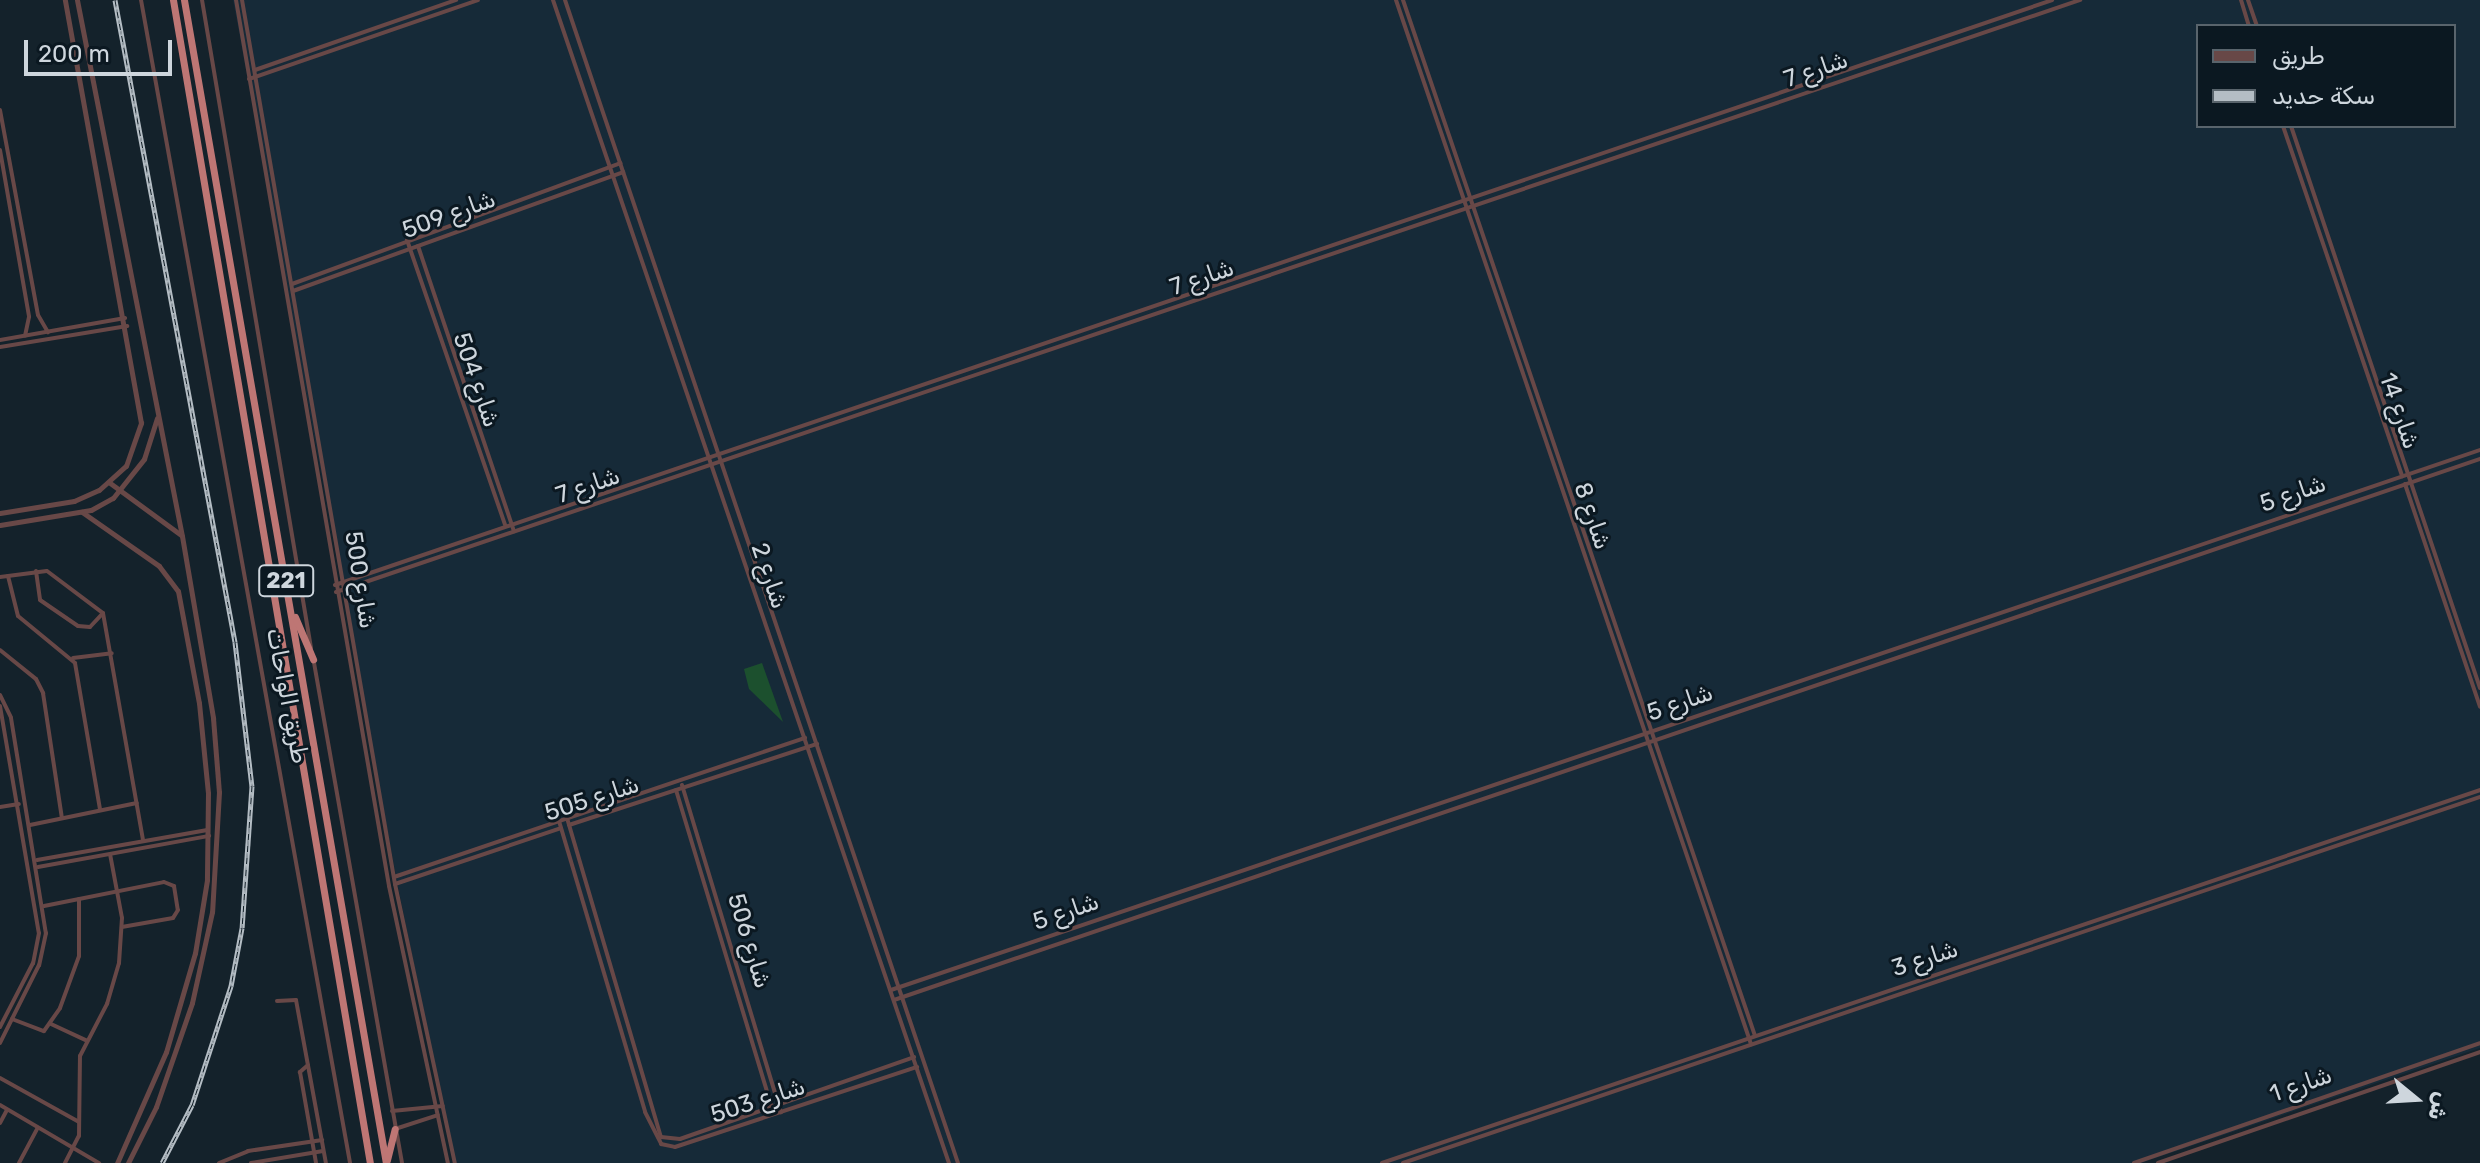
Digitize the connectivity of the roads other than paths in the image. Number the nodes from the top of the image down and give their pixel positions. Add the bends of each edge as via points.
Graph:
1 (65, 0) edge
2 (77, 0) edge
3 (141, 0) edge
4 (173, 0) edge
5 (184, 0) edge
6 (202, 0) edge
7 (236, 0) edge
8 (242, 0) edge
9 (456, 0) edge
10 (478, 0) edge
11 (553, 0) edge
12 (565, 0) edge
13 (1396, 0) edge
14 (1403, 0) edge
15 (2052, 0) edge
16 (2080, 0) edge
17 (2241, 0) edge
18 (2248, 0) edge
19 (2248, 24) edge
20 (2256, 24) edge
21 (245, 33) junction
22 (255, 74) junction
23 (249, 76) junction
24 (0, 110) edge
25 (2284, 128) edge
26 (2292, 128) edge
27 (103, 136) junction
28 (91, 138) junction
29 (8, 151) junction
30 (0, 152) edge
31 (620, 163) junction
32 (611, 165) junction
33 (623, 172) junction
34 (614, 175) junction
35 (1467, 199) junction
36 (510, 202) junction
37 (1470, 206) junction
38 (221, 207) junction
39 (208, 210) junction
40 (513, 211) junction
41 (226, 235) junction
42 (414, 237) junction
43 (213, 238) junction
44 (407, 240) junction
45 (417, 245) junction
46 (410, 248) junction
47 (649, 249) junction
48 (638, 252) junction
49 (351, 261) junction
50 (353, 268) junction
51 (292, 284) junction
52 (286, 286) junction
53 (290, 292) junction
54 (125, 318) junction
55 (127, 326) junction
56 (48, 332) junction
57 (25, 336) junction
58 (0, 340) edge
59 (1, 347) edge
60 (147, 361) junction
61 (134, 363) junction
62 (457, 372) junction
63 (157, 415) junction
64 (2480, 450) edge
65 (719, 454) junction
66 (709, 457) junction
67 (2480, 459) edge
68 (722, 462) junction
69 (712, 465) junction
70 (320, 471) junction
71 (2408, 474) junction
72 (2402, 476) junction
73 (494, 481) junction
74 (2411, 482) junction
75 (110, 483) junction
76 (2405, 484) junction
77 (120, 491) junction
78 (17, 511) junction
79 (82, 512) junction
80 (0, 513) edge
81 (19, 522) junction
82 (511, 523) junction
83 (0, 525) edge
84 (505, 526) junction
85 (514, 531) junction
86 (507, 534) junction
87 (182, 536) junction
88 (335, 540) junction
89 (328, 542) junction
90 (36, 571) junction
91 (8, 576) junction
92 (0, 577) edge
93 (342, 583) junction
94 (335, 585) junction
95 (343, 590) junction
96 (336, 592) junction
97 (290, 604) junction
98 (194, 607) junction
99 (183, 609) junction
100 (103, 613) junction
101 (0, 650) edge
102 (112, 653) junction
103 (73, 658) junction
104 (313, 659) junction
105 (2480, 688) edge
106 (0, 695) edge
107 (0, 706) edge
108 (2480, 707) edge
109 (1649, 732) junction
110 (805, 738) junction
111 (1652, 741) junction
112 (817, 744) junction
113 (808, 747) junction
114 (19, 760) junction
115 (12, 762) junction
116 (682, 784) junction
117 (676, 787) junction
118 (2480, 790) edge
119 (2480, 797) edge
120 (137, 803) junction
121 (19, 804) junction
122 (0, 807) edge
123 (100, 810) junction
124 (62, 818) junction
125 (567, 818) junction
126 (559, 821) junction
127 (30, 825) junction
128 (569, 825) junction
129 (561, 828) junction
130 (210, 832) junction
131 (143, 841) junction
132 (1317, 846) junction
133 (110, 854) junction
134 (1320, 856) junction
135 (37, 860) junction
136 (38, 867) junction
137 (391, 878) junction
138 (41, 883) junction
139 (34, 885) junction
140 (392, 885) junction
141 (117, 891) junction
142 (79, 899) junction
143 (44, 906) junction
144 (122, 927) junction
145 (899, 988) junction
146 (891, 990) junction
147 (1897, 991) junction
148 (903, 997) junction
149 (894, 1000) junction
150 (277, 1001) dead end
151 (12, 1019) junction
152 (51, 1024) junction
153 (0, 1027) edge
154 (1753, 1040) junction
155 (87, 1041) junction
156 (0, 1043) edge
157 (2480, 1043) edge
158 (634, 1049) junction
159 (627, 1051) junction
160 (763, 1052) junction
161 (2480, 1052) edge
162 (757, 1054) junction
163 (914, 1057) junction
164 (308, 1065) junction
165 (434, 1065) junction
166 (427, 1066) junction
167 (917, 1067) junction
168 (0, 1078) edge
169 (643, 1095) junction
170 (779, 1104) junction
171 (0, 1105) edge
172 (443, 1106) junction
173 (772, 1106) junction
174 (436, 1107) junction
175 (7, 1110) junction
176 (392, 1111) junction
177 (781, 1112) junction
178 (445, 1114) junction
179 (774, 1114) junction
180 (438, 1115) junction
181 (79, 1122) junction
182 (0, 1123) edge
183 (717, 1125) junction
184 (38, 1128) junction
185 (395, 1129) junction
186 (721, 1132) junction
187 (130, 1136) junction
188 (322, 1140) junction
189 (139, 1141) junction
190 (313, 1142) junction
191 (74, 1148) junction
192 (324, 1151) junction
193 (314, 1153) junction
194 (19, 1163) edge
195 (65, 1163) edge
196 (99, 1163) edge
197 (117, 1163) edge
198 (128, 1163) edge
199 (219, 1163) edge
200 (251, 1163) edge
201 (316, 1163) edge
202 (326, 1163) edge
203 (350, 1163) edge
204 (370, 1163) edge
205 (386, 1163) edge
206 (402, 1163) edge
207 (448, 1163) edge
208 (455, 1163) edge
209 (949, 1163) edge
210 (958, 1163) edge
211 (1382, 1163) edge
212 (1403, 1163) edge
213 (2134, 1163) edge
214 (2158, 1163) edge

1 - 28 street
2 - 27 street
3 - 203 street, طريق الواحات / 221
4 - 39 highway, طريق الواحات / 221
5 - 38 highway, طريق الواحات / 221
6 - 104 street, طريق الواحات / 221
7 - 21 street, شارع 500
8 - 21 street, شارع 500
9 - 22 street
10 - 22 street
11 - 32 street, شارع 2
12 - 31 street, شارع 2
13 - 35 street, شارع 8
14 - 35 street, شارع 8
15 - 35 street, شارع 7
16 - 37 street, شارع 7
17 - 19 street
18 - 20 street
21 - 22 street, شارع 500
21 - 23 street, شارع 500
22 - 23 street
22 - 51 street, شارع 500
23 - 52 street, شارع 500
24 - 29 street
25 - 72 street, شارع 14
26 - 71 street, شارع 14
27 - 28 street
27 - 60 street
28 - 54 street
29 - 30 street
29 - 56 street via 38,315
30 - 57 street via 29,317
31 - 32 street, شارع 509
31 - 33 street, شارع 2
32 - 34 street, شارع 2
32 - 36 street, شارع 509
33 - 34 street, شارع 509
33 - 47 street, شارع 2
34 - 40 street, شارع 509
34 - 48 street, شارع 2
35 - 37 street, شارع 8
35 - 65 street, شارع 7
36 - 40 street
36 - 42 street, شارع 509
37 - 68 street, شارع 7
37 - 109 street, شارع 8
38 - 39 highway
38 - 41 highway, طريق الواحات / 221
39 - 43 highway, طريق الواحات / 221
40 - 45 street, شارع 509
41 - 43 highway
41 - 97 highway, طريق الواحات / 221
42 - 44 street, شارع 509
42 - 45 street, شارع 504
43 - 204 highway, طريق الواحات / 221
44 - 46 street, شارع 504
44 - 49 street, شارع 509
45 - 46 street, شارع 509
45 - 62 street, شارع 504
46 - 50 street, شارع 509
46 - 62 street, شارع 504
47 - 48 street
47 - 65 street, شارع 2
48 - 66 street, شارع 2
49 - 50 street
49 - 51 street, شارع 509
50 - 53 street, شارع 509
51 - 52 street, شارع 509
51 - 53 street, شارع 500
52 - 53 street, شارع 500
53 - 70 street, شارع 500
54 - 55 street
54 - 56 street
55 - 59 street
55 - 61 street
56 - 57 street
57 - 58 street
58 - 59 street
60 - 61 street
60 - 63 street
61 - 75 street via 139,435 126,466
62 - 73 street, شارع 504
63 - 77 street via 144,459
63 - 87 street
64 - 71 street, شارع 5
65 - 66 street, شارع 7
65 - 68 street, شارع 2
66 - 69 street, شارع 2
66 - 82 street, شارع 7
67 - 74 street, شارع 5
68 - 69 street, شارع 7
68 - 112 street, شارع 2
69 - 85 street, شارع 7
69 - 110 street, شارع 2
70 - 88 street, شارع 500
70 - 89 street, شارع 500
71 - 72 street, شارع 5
71 - 74 street, شارع 14
72 - 76 street, شارع 14
72 - 109 street, شارع 5
73 - 82 street, شارع 504
73 - 84 street, شارع 504
74 - 76 street, شارع 5
74 - 105 street, شارع 14
75 - 77 street
75 - 78 street via 74,501
76 - 108 street, شارع 14
76 - 111 street, شارع 5
77 - 79 street
77 - 87 street
78 - 80 street
78 - 81 street
79 - 81 street
79 - 99 street via 166,572
81 - 83 street
82 - 84 street, شارع 7
82 - 85 street, شارع 504
84 - 86 street, شارع 504
84 - 93 street, شارع 7
85 - 86 street, شارع 7
86 - 95 street, شارع 7
87 - 98 street
88 - 89 street
88 - 93 street, شارع 500
89 - 94 street, شارع 500
90 - 91 street
90 - 100 street via 51,573
90 - 100 street via 40,600 78,626 90,627
91 - 92 street
91 - 103 street via 18,616
93 - 94 street, شارع 7
93 - 95 street, شارع 500
94 - 96 street, شارع 500
95 - 96 street, شارع 7
95 - 137 street, شارع 500
96 - 137 street, شارع 500
97 - 104 highway
97 - 205 highway, طريق الواحات / 221
98 - 99 street
98 - 189 street via 217,758 216,879 192,1003
99 - 130 street via 204,743
100 - 102 street
101 - 124 street via 30,673 43,693
102 - 103 street
102 - 120 street
103 - 123 street
104 - 176 street, طريق الواحات / 221
106 - 114 street via 10,711
107 - 115 street
109 - 111 street, شارع 8
109 - 132 street, شارع 5
110 - 113 street, شارع 2
110 - 116 street, شارع 505
111 - 134 street, شارع 5
111 - 154 street, شارع 8
112 - 113 street, شارع 505
112 - 145 street, شارع 2
113 - 116 street, شارع 505
113 - 146 street, شارع 2
114 - 115 street
114 - 127 street
115 - 121 street
116 - 117 street, شارع 505
116 - 160 street, شارع 506
117 - 125 street, شارع 505
117 - 128 street, شارع 505
117 - 162 street, شارع 506
118 - 147 street, شارع 3
119 - 147 street, شارع 3
120 - 123 street
120 - 131 street
121 - 122 street
121 - 139 street
123 - 124 street
124 - 127 street
125 - 126 street, شارع 505
125 - 128 street
126 - 129 street
126 - 137 street, شارع 505
127 - 135 street
128 - 129 street, شارع 505
128 - 158 street
129 - 140 street, شارع 505
129 - 159 street
130 - 131 street
130 - 133 street
130 - 187 street via 195,953 166,1052
131 - 135 street
132 - 134 street
132 - 145 street, شارع 5
133 - 136 street
133 - 141 street
134 - 148 street, شارع 5
135 - 136 street
136 - 138 street
137 - 140 street, شارع 500
138 - 139 street
138 - 143 street
139 - 153 street via 37,949
140 - 165 street, شارع 500
140 - 166 street, شارع 500
141 - 142 street
141 - 144 street
141 - 144 street via 164,882 177,893 173,918
142 - 143 street
142 - 152 street via 77,965
143 - 151 street via 39,965
144 - 155 street via 114,983
145 - 146 street, شارع 5
145 - 148 street, شارع 2
146 - 149 street, شارع 2
147 - 154 street, شارع 3
148 - 149 street, شارع 5
148 - 210 street, شارع 2
149 - 163 street, شارع 2
150 - 164 street via 296,1000
151 - 152 street via 41,1032
151 - 156 street
152 - 155 street
154 - 211 street, شارع 3
154 - 212 street, شارع 3
155 - 181 street via 76,1072
157 - 213 street, شارع 1
158 - 159 street
158 - 169 street
159 - 169 street
160 - 162 street
160 - 170 street, شارع 506
161 - 214 street, شارع 1
162 - 173 street, شارع 506
163 - 167 street, شارع 2
163 - 170 street, شارع 503
164 - 188 street
164 - 190 street via 300,1072
165 - 166 street
165 - 172 street, شارع 500
166 - 174 street, شارع 500
167 - 177 street, شارع 503
167 - 209 street, شارع 2
168 - 181 street
169 - 183 street, شارع 503 via 665,1139
169 - 186 street, شارع 503 via 661,1144 675,1147
170 - 173 street, شارع 503
170 - 177 street, شارع 506
171 - 175 street
172 - 174 street
172 - 178 street, شارع 500
173 - 179 street, شارع 506
173 - 183 street, شارع 503
174 - 176 street
174 - 180 street, شارع 500
175 - 182 street
175 - 184 street
176 - 185 street, طريق الواحات / 221
177 - 179 street, شارع 503
178 - 180 street
178 - 208 street, شارع 500
179 - 186 street, شارع 503
180 - 185 street
180 - 207 street, شارع 500
181 - 191 street
183 - 186 street
184 - 191 street
184 - 194 street
185 - 205 highway
185 - 206 street, طريق الواحات / 221
187 - 189 street
187 - 197 street
188 - 190 street
188 - 192 street
189 - 198 street
190 - 193 street
190 - 199 street via 248,1151
191 - 195 street
191 - 196 street
192 - 193 street
192 - 202 street
193 - 200 street
193 - 201 street

